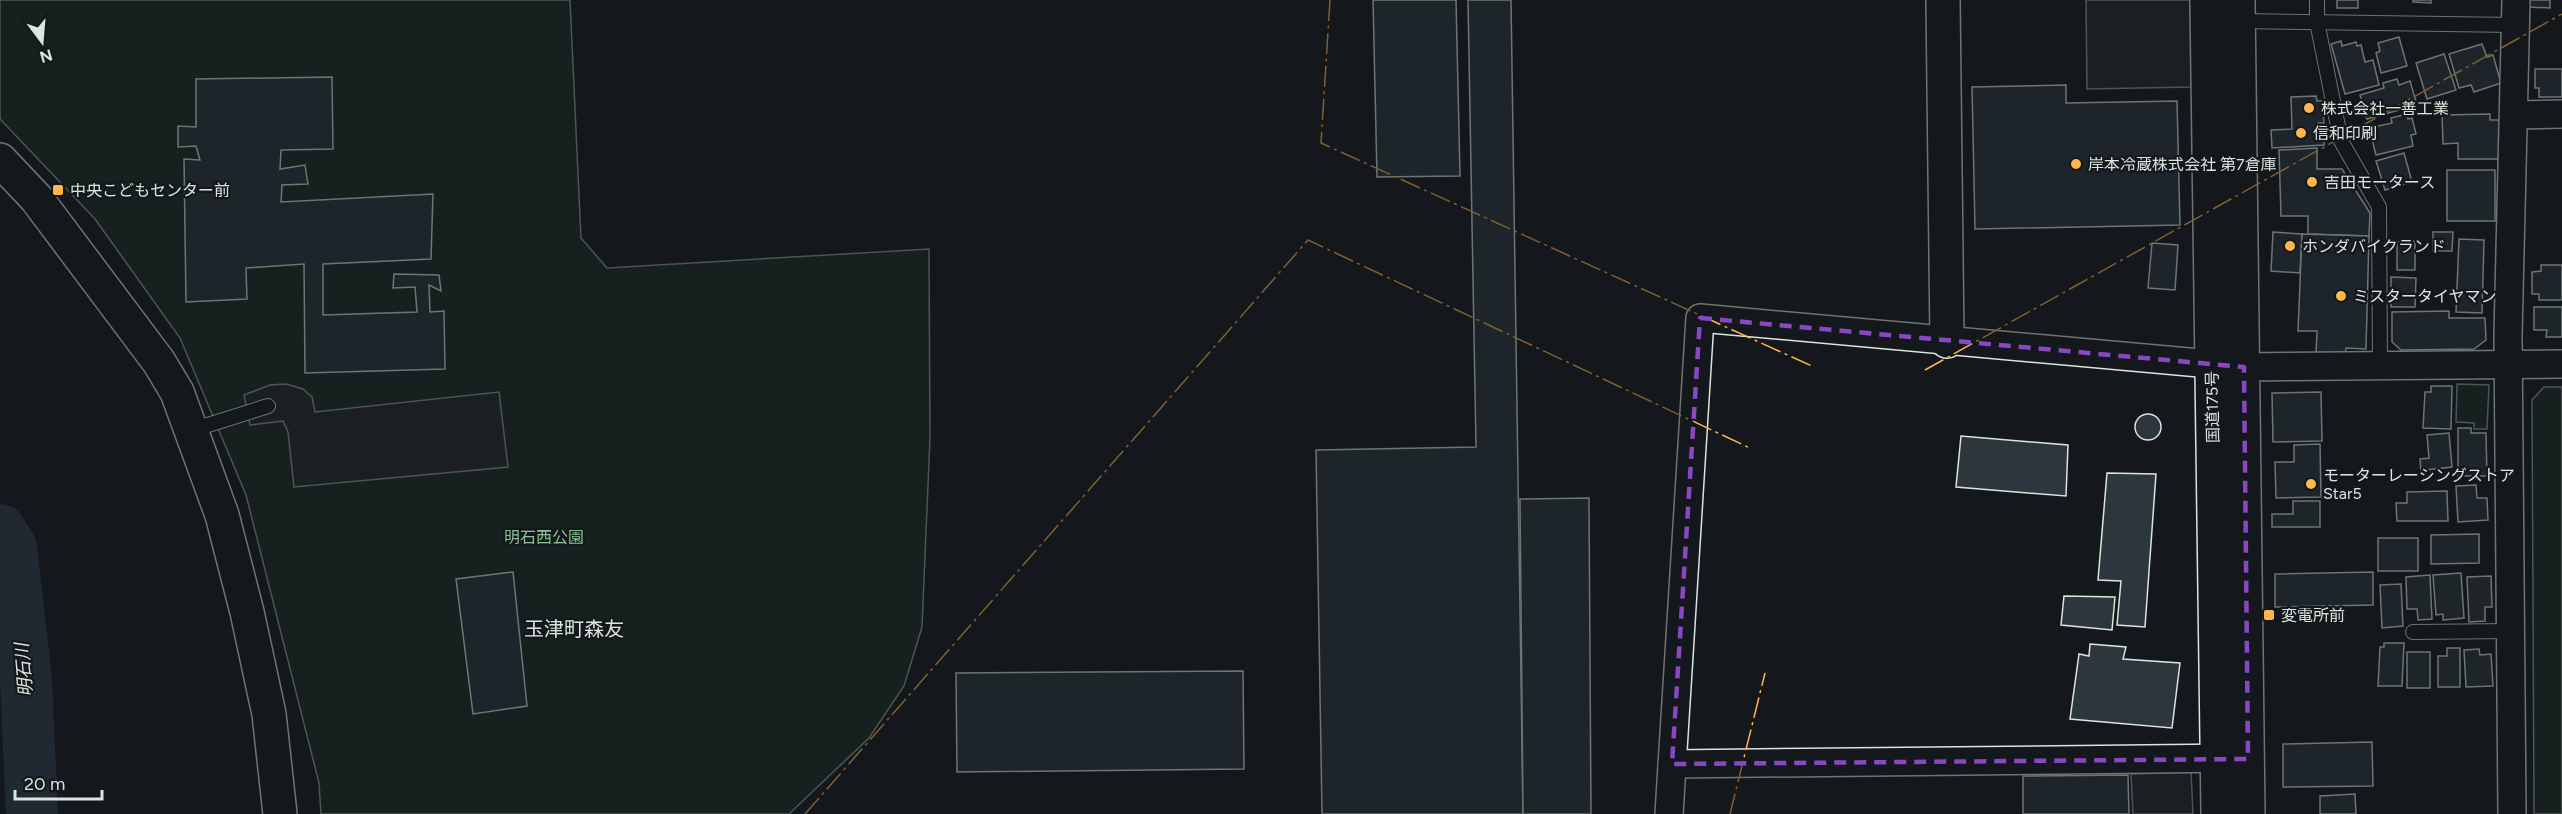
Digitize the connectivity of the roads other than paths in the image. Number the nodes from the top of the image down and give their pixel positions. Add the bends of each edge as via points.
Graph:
1 (1943, 0) edge
2 (2317, 0) edge
3 (2516, 12) edge
4 (2223, 13) edge
5 (2317, 22) junction
6 (2562, 114) edge
7 (2514, 115) junction
8 (0, 160) edge
9 (1947, 341) junction
10 (2510, 363) junction
11 (2211, 364) junction
12 (2379, 364) junction
13 (2562, 364) edge
14 (2244, 367) junction
15 (268, 406) dead end
16 (192, 430) junction
17 (2511, 631) junction
18 (2413, 632) dead end
19 (2232, 757) junction
20 (1672, 764) junction
21 (280, 814) edge
22 (1669, 814) edge
23 (2218, 814) edge
24 (2248, 814) edge
25 (2512, 814) edge

1 - 9 main road
2 - 5 lane
3 - 5 lane
3 - 7 street
4 - 5 lane
4 - 11 main road, 国道175号
4 - 14 main road, 国道175号
5 - 12 lane via 2342,141 2379,207
6 - 7 street
7 - 10 street
8 - 16 main road via 36,198 159,362 177,392
9 - 11 street
9 - 20 street via 1700,318
10 - 12 street
10 - 13 street
10 - 17 street
11 - 14 street
11 - 19 main road, 国道175号
12 - 14 street
14 - 19 main road, 国道175号
15 - 16 lane
16 - 21 main road via 222,515 248,612 269,714
17 - 18 lane
17 - 25 street
19 - 20 street
19 - 23 main road, 国道175号
19 - 24 main road, 国道175号
20 - 22 street

